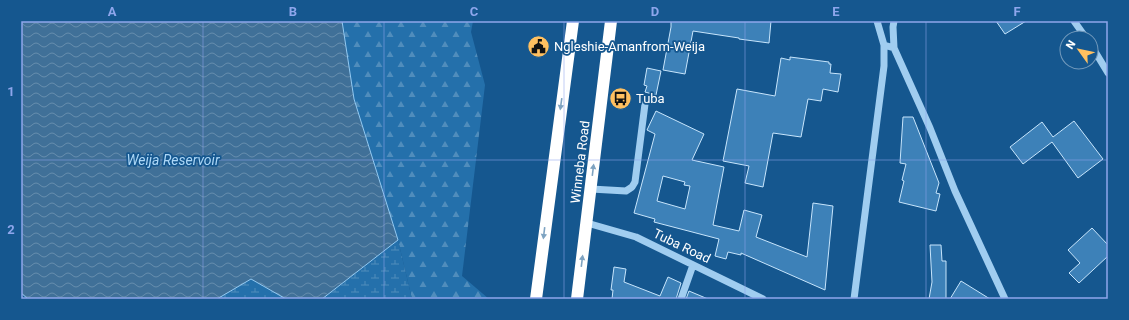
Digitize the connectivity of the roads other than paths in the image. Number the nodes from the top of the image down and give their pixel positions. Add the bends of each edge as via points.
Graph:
1 (565, 21) edge
2 (569, 21) edge
3 (573, 21) edge
4 (877, 21) edge
5 (894, 21) edge
6 (1074, 21) edge
7 (610, 23) edge
8 (1080, 30) edge
9 (884, 45) junction
10 (894, 48) junction
11 (1099, 59) edge
12 (567, 66) junction
13 (1108, 73) edge
14 (646, 104) dead end
15 (591, 190) junction
16 (587, 223) junction
17 (693, 265) junction
18 (536, 299) edge
19 (577, 299) edge
20 (681, 299) edge
21 (763, 299) edge
22 (854, 299) edge
23 (1005, 299) edge

1 - 12 highway, Winneba Road
2 - 12 highway, Winneba Road
3 - 12 highway, Winneba Road
4 - 9 street
5 - 10 street
6 - 8 street
15 -> 7 highway, Winneba Road
9 - 10 street
9 - 22 street via 884,66
10 - 23 street via 955,191
11 - 13 street
12 -> 18 highway, Winneba Road
14 - 15 street via 633,185 626,191
15 - 16 highway, Winneba Road
16 - 17 street, Tuba Road via 636,237
19 -> 16 highway, Winneba Road
17 - 20 street
17 - 21 street, Tuba Road

